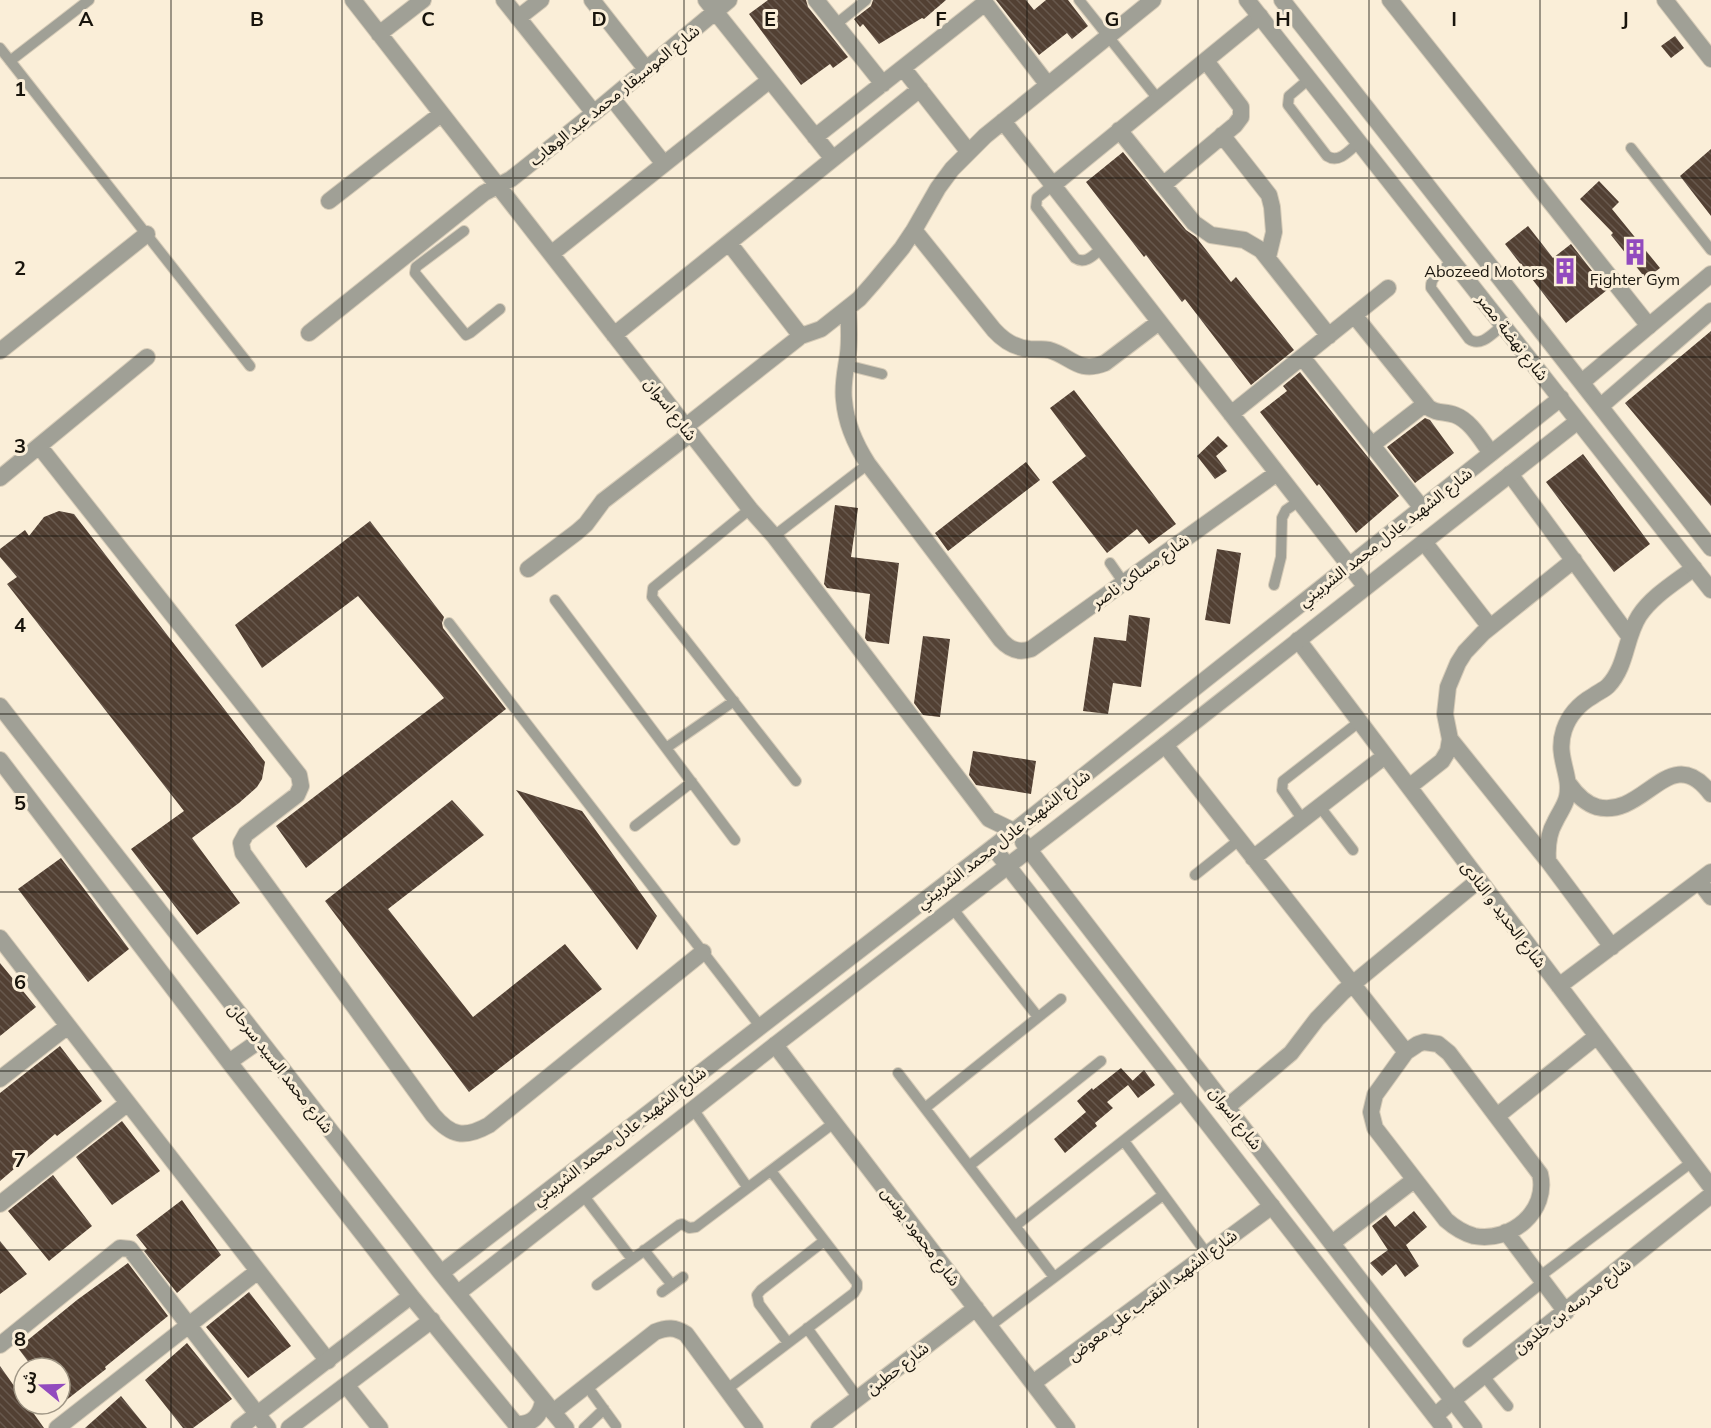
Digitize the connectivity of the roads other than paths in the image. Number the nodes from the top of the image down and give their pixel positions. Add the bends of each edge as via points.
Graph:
1 (89, 0) edge
2 (353, 0) edge
3 (423, 0) edge
4 (504, 0) edge
5 (541, 0) edge
6 (592, 0) edge
7 (729, 0) edge
8 (816, 0) edge
9 (866, 0) edge
10 (1079, 0) edge
11 (1153, 0) edge
12 (1247, 0) edge
13 (1282, 0) edge
14 (1390, 0) edge
15 (1665, 0) edge
16 (984, 2) edge
17 (710, 6) edge
18 (1260, 16) junction
19 (518, 18) junction
20 (835, 24) junction
21 (379, 34) junction
22 (1108, 36) junction
23 (0, 48) edge
24 (1711, 59) edge
25 (10, 61) junction
26 (1206, 61) junction
27 (903, 68) junction
28 (646, 69) junction
29 (1310, 79) junction
30 (770, 80) junction
31 (883, 84) junction
32 (1048, 85) junction
33 (920, 89) junction
34 (1353, 90) junction
35 (612, 98) junction
36 (1158, 99) junction
37 (1332, 107) junction
38 (594, 113) junction
39 (441, 114) junction
40 (1003, 122) junction
41 (1119, 130) junction
42 (1222, 135) junction
43 (814, 137) junction
44 (1359, 142) junction
45 (1631, 148) dead end
46 (968, 152) junction
47 (833, 159) junction
48 (664, 164) junction
49 (1053, 185) junction
50 (1163, 185) junction
51 (498, 186) junction
52 (329, 201) dead end
53 (915, 230) junction
54 (464, 231) dead end
55 (147, 234) junction
56 (442, 237) junction
57 (729, 243) junction
58 (1102, 248) junction
59 (1711, 250) edge
60 (551, 254) junction
61 (1268, 257) junction
62 (1454, 262) junction
63 (1711, 274) edge
64 (1388, 288) dead end
65 (848, 308) junction
66 (500, 309) dead end
67 (1711, 312) edge
68 (1354, 315) junction
69 (1159, 322) junction
70 (1503, 325) junction
71 (1649, 326) junction
72 (309, 333) dead end
73 (614, 335) junction
74 (801, 336) junction
75 (1329, 336) junction
76 (0, 351) edge
77 (147, 357) dead end
78 (1302, 357) junction
79 (846, 365) junction
80 (250, 366) dead end
81 (882, 374) dead end
82 (1582, 382) junction
83 (1561, 398) junction
84 (1425, 404) junction
85 (1601, 406) junction
86 (1232, 414) junction
87 (1578, 421) junction
88 (688, 430) junction
89 (1372, 445) junction
90 (39, 446) junction
91 (1491, 453) junction
92 (868, 464) junction
93 (1277, 473) junction
94 (1510, 474) junction
95 (0, 478) edge
96 (1299, 501) junction
97 (1422, 508) junction
98 (750, 509) junction
99 (774, 536) junction
100 (1424, 542) junction
101 (1711, 548) edge
102 (1574, 560) junction
103 (1110, 563) dead end
104 (1349, 566) junction
105 (1694, 568) junction
106 (528, 569) dead end
107 (1124, 583) junction
108 (1274, 585) dead end
109 (1366, 587) junction
110 (1711, 590) edge
111 (555, 600) dead end
112 (449, 623) dead end
113 (1490, 627) junction
114 (1629, 636) junction
115 (1298, 640) junction
116 (734, 701) junction
117 (0, 706) edge
118 (1359, 722) junction
119 (1450, 739) junction
120 (1165, 745) junction
121 (666, 748) junction
122 (1385, 756) junction
123 (0, 760) edge
124 (796, 781) dead end
125 (692, 782) junction
126 (1569, 784) junction
127 (1409, 787) junction
128 (1711, 794) edge
129 (1320, 807) junction
130 (989, 819) junction
131 (1303, 820) junction
132 (635, 826) dead end
133 (1014, 831) junction
134 (735, 840) dead end
135 (1239, 840) junction
136 (993, 848) junction
137 (1029, 850) junction
138 (1353, 850) dead end
139 (1253, 858) junction
140 (1548, 861) junction
141 (1008, 867) junction
142 (1195, 875) dead end
143 (1705, 876) edge
144 (1479, 880) junction
145 (1711, 897) edge
146 (953, 909) junction
147 (2, 945) edge
148 (1612, 947) junction
149 (703, 952) junction
150 (1352, 984) junction
151 (1559, 986) junction
152 (1061, 999) dead end
153 (1038, 1017) junction
154 (68, 1026) junction
155 (760, 1026) junction
156 (1597, 1036) junction
157 (259, 1041) junction
158 (775, 1045) junction
159 (1406, 1052) junction
160 (1101, 1061) dead end
161 (229, 1062) junction
162 (898, 1073) dead end
163 (0, 1079) edge
164 (1184, 1093) junction
165 (128, 1103) junction
166 (1227, 1107) junction
167 (925, 1108) junction
168 (693, 1109) junction
169 (1497, 1116) junction
170 (835, 1122) junction
171 (1124, 1141) junction
172 (1692, 1162) junction
173 (969, 1166) junction
174 (771, 1171) junction
175 (1414, 1180) junction
176 (1711, 1187) edge
177 (748, 1188) junction
178 (1163, 1195) junction
179 (1711, 1195) edge
180 (583, 1196) junction
181 (0, 1204) edge
182 (1272, 1206) junction
183 (1015, 1226) junction
184 (1506, 1232) junction
185 (824, 1241) junction
186 (1332, 1243) junction
187 (644, 1250) junction
188 (1207, 1254) junction
189 (632, 1259) junction
190 (258, 1271) junction
191 (441, 1273) junction
192 (1054, 1276) junction
193 (682, 1277) dead end
194 (1541, 1279) junction
195 (597, 1285) dead end
196 (672, 1285) junction
197 (662, 1292) dead end
198 (458, 1293) junction
199 (411, 1296) junction
200 (976, 1308) junction
201 (1566, 1312) junction
202 (432, 1320) junction
203 (189, 1325) junction
204 (990, 1326) junction
205 (807, 1328) junction
206 (1468, 1342) dead end
207 (788, 1343) junction
208 (0, 1345) edge
209 (328, 1361) junction
210 (1484, 1376) junction
211 (1033, 1383) junction
212 (346, 1385) junction
213 (726, 1390) junction
214 (592, 1393) dead end
215 (858, 1398) junction
216 (1453, 1400) junction
217 (548, 1406) junction
218 (1508, 1406) dead end
219 (604, 1409) junction
220 (257, 1414) junction
221 (1439, 1422) edge
222 (517, 1426) edge
223 (616, 1426) dead end
224 (57, 1428) edge
225 (239, 1428) edge
226 (268, 1428) edge
227 (289, 1428) edge
228 (380, 1428) edge
229 (566, 1428) edge
230 (585, 1428) edge
231 (755, 1428) edge
232 (819, 1428) edge
233 (1067, 1428) edge
234 (1474, 1428) edge

1 - 25 lane
2 - 21 street, شارع اسوان
3 - 21 street
4 - 19 street
5 - 19 street
6 - 28 street
7 - 17 street, شارع الموسيقار محمد عبد الوهاب
8 - 20 street
9 - 20 lane
10 - 22 lane
11 - 22 street
12 - 18 street, شارع نهضة مصر
13 - 34 street, شارع نهضة مصر
14 - 71 street
15 - 24 street
16 - 27 street
16 - 32 street
17 - 28 street, شارع الموسيقار محمد عبد الوهاب
17 - 30 street
18 - 26 street
18 - 29 street, شارع نهضة مصر
19 - 38 street
20 - 31 street
21 - 39 street, شارع اسوان
22 - 32 street
22 - 36 lane
23 - 25 lane
25 - 55 lane
26 - 36 street
26 - 42 street via 1241,107 1238,123
27 - 31 street
27 - 33 street
28 - 35 street, شارع الموسيقار محمد عبد الوهاب
29 - 37 street, شارع نهضة مصر
29 - 44 lane via 1288,101 1327,156 1338,159
30 - 43 street
30 - 48 street
31 - 43 street
32 - 40 street
33 - 46 street
33 - 47 street
34 - 37 street
34 - 82 street, شارع نهضة مصر
35 - 38 street, شارع الموسيقار محمد عبد الوهاب
35 - 48 street
36 - 41 street
37 - 44 street, شارع نهضة مصر
38 - 51 street, شارع الموسيقار محمد عبد الوهاب
39 - 51 street, شارع اسوان
39 - 52 street
40 - 46 street
40 - 49 street
41 - 49 street
41 - 50 street
42 - 50 street
42 - 61 street via 1269,195 1274,232
43 - 47 street
44 - 62 street, شارع نهضة مصر
45 - 59 lane
46 - 53 street via 938,188
47 - 57 street
48 - 60 street
49 - 58 street
49 - 58 lane via 1037,198 1036,207 1075,258 1086,260
50 - 61 street via 1204,232 1244,240
51 - 56 street, شارع الموسيقار محمد عبد الوهاب via 484,193
51 - 60 street, شارع اسوان
53 - 65 street
53 - 69 street via 1000,337 1018,347 1047,350 1080,365 1097,366
54 - 56 lane
55 - 76 street
55 - 80 lane
56 - 66 lane via 417,267 416,275 464,334 468,335
56 - 72 street, شارع الموسيقار محمد عبد الوهاب
57 - 73 street
57 - 74 street
58 - 69 street
60 - 73 street, شارع اسوان
61 - 75 street
62 - 70 street, شارع نهضة مصر
62 - 70 lane via 1434,277 1431,288 1469,339 1480,342
63 - 71 street
64 - 68 street
65 - 74 street via 821,329
65 - 79 street
67 - 85 street
68 - 75 street
68 - 84 street
69 - 86 street
70 - 83 street, شارع نهضة مصر
71 - 82 street
73 - 88 street, شارع اسوان
74 - 88 street
75 - 78 street
77 - 90 street
78 - 86 street
78 - 89 street
79 - 81 lane
79 - 92 street via 846,417
82 - 85 street, شارع نهضة مصر
83 - 87 street, شارع نهضة مصر
83 - 91 street, شارع الشهيد عادل محمد الشربيني
84 - 89 street
84 - 91 street via 1436,412 1463,419
85 - 101 street, شارع نهضة مصر
86 - 93 street
87 - 94 street, شارع الشهيد عادل محمد الشربيني
87 - 105 street, شارع نهضة مصر
88 - 98 street, شارع اسوان
88 - 106 street via 603,501 577,532
89 - 97 street
90 - 95 street
90 - 149 street via 299,776 301,786 297,795 246,834 241,843 243,853 443,1127 458,1133 474,1133 489,1125
91 - 97 street, شارع الشهيد عادل محمد الشربيني
92 - 99 lane
92 - 107 street, شارع مساكن ناصر via 1001,640 1014,650 1031,649
93 - 96 street
93 - 107 street, شارع مساكن ناصر
94 - 100 street, شارع الشهيد عادل محمد الشربيني
94 - 102 street
96 - 104 street
96 - 108 lane via 1282,518 1281,557
97 - 104 street, شارع الشهيد عادل محمد الشربيني
98 - 99 street, شارع اسوان
98 - 116 lane via 651,593
99 - 130 street, شارع اسوان
100 - 109 street, شارع الشهيد عادل محمد الشربيني
100 - 113 street
102 - 113 street
102 - 114 street
103 - 107 lane
104 - 109 street
104 - 133 street, شارع الشهيد عادل محمد الشربيني
105 - 110 street, شارع نهضة مصر
105 - 114 street via 1652,600 1638,616
109 - 115 street, شارع الشهيد عادل محمد الشربيني
111 - 121 lane
112 - 149 lane
113 - 119 street via 1465,652 1452,675 1446,714
114 - 126 street via 1615,676 1606,688 1581,704 1563,732 1561,753
115 - 118 street, شارع الحديد و النادى
115 - 120 street, شارع الشهيد عادل محمد الشربيني
116 - 121 lane
116 - 124 lane
117 - 157 street, شارع محمد السيد سرحان
118 - 122 street, شارع الحديد و النادى
118 - 131 lane via 1283,782 1282,790
119 - 127 street via 1442,761
119 - 140 street
120 - 135 street
120 - 137 street, شارع الشهيد عادل محمد الشربيني
121 - 125 lane
122 - 127 street, شارع الحديد و النادى
122 - 129 street
123 - 161 street
125 - 132 lane
125 - 134 lane
126 - 128 street via 1583,800 1603,808 1624,806 1662,780 1679,774 1697,779
126 - 140 street via 1565,804 1549,836
127 - 144 street, شارع الحديد و النادى
129 - 131 street
129 - 138 lane
130 - 133 street, شارع اسوان
130 - 136 street, شارع اسوان
131 - 139 street
133 - 136 street, شارع الشهيد عادل محمد الشربيني
133 - 137 street, شارع اسوان
135 - 139 street
135 - 142 lane
136 - 141 street, شارع اسوان
136 - 155 street, شارع الشهيد عادل محمد الشربيني
137 - 141 street, شارع الشهيد عادل محمد الشربيني
137 - 166 street, شارع اسوان
139 - 150 street
140 - 148 street
141 - 146 street, شارع الشهيد عادل محمد الشربيني
141 - 164 street, شارع اسوان
143 - 145 street
143 - 148 street
144 - 150 street
144 - 151 street, شارع الحديد و النادى
146 - 153 lane
146 - 158 street, شارع الشهيد عادل محمد الشربيني
147 - 154 street
148 - 151 street
149 - 155 lane
150 - 159 street
150 - 166 street via 1325,1009 1284,1059
151 - 156 street, شارع الحديد و النادى
152 - 153 lane
153 - 167 lane
154 - 163 street
154 - 165 street
155 - 191 street, شارع الشهيد عادل محمد الشربيني
156 - 169 street
156 - 172 street, شارع الحديد و النادى
157 - 161 street
157 - 191 street, شارع محمد السيد سرحان
158 - 168 street, شارع الشهيد عادل محمد الشربيني
158 - 170 street, شارع محمود يونس
159 - 169 street via 1424,1042 1444,1048
159 - 175 street via 1375,1095 1371,1112 1380,1136
160 - 173 lane
161 - 199 street
162 - 167 lane
164 - 171 lane
164 - 182 street, شارع اسوان
165 - 181 street
165 - 190 street
166 - 186 street, شارع اسوان
167 - 173 lane
168 - 177 lane
168 - 180 street, شارع الشهيد عادل محمد الشربيني
169 - 184 street via 1540,1174 1543,1184 1532,1214
170 - 174 lane
170 - 200 street, شارع محمود يونس
171 - 178 lane
171 - 183 lane
172 - 176 street, شارع الحديد و النادى
172 - 194 lane
173 - 183 lane
174 - 177 lane
174 - 185 lane
175 - 184 street via 1454,1227 1474,1236
175 - 186 street
177 - 187 lane via 696,1227 679,1225
178 - 188 lane
178 - 192 lane
179 - 201 street, شارع مدرسه بن خلدون
180 - 189 lane
180 - 198 street, شارع الشهيد عادل محمد الشربيني
182 - 188 street, شارع الشهيد النقيب علي معوض
182 - 221 street, شارع اسوان
183 - 192 lane
184 - 194 street
185 - 205 lane via 857,1288
185 - 207 lane via 757,1295 759,1304
186 - 216 street, شارع اسوان
187 - 189 lane
187 - 196 lane
188 - 211 street, شارع الشهيد النقيب علي معوض
189 - 195 lane
190 - 203 street
190 - 209 street
191 - 198 street, شارع محمد السيد سرحان
192 - 204 lane
193 - 196 lane
194 - 201 street
194 - 206 lane
196 - 197 lane
198 - 217 street, شارع محمد السيد سرحان
199 - 202 street
199 - 209 street
200 - 204 street, شارع محمود يونس
200 - 215 street, شارع حطين
201 - 210 street, شارع مدرسه بن خلدون
202 - 212 street
202 - 222 street
203 - 208 street via 134,1252 125,1247
203 - 220 street
203 - 224 street
204 - 211 street, شارع محمود يونس
205 - 207 lane
205 - 215 lane
207 - 213 lane
209 - 220 street
210 - 216 street, شارع مدرسه بن خلدون
210 - 218 lane
211 - 233 street, شارع محمود يونس
212 - 227 street
212 - 228 street
213 - 217 street via 686,1334 663,1328
213 - 231 street
214 - 219 lane
215 - 232 street, شارع حطين
216 - 221 street, شارع مدرسه بن خلدون
216 - 234 street, شارع اسوان
217 - 222 street via 529,1423
217 - 229 street, شارع محمد السيد سرحان
219 - 223 lane
219 - 230 lane
220 - 225 street
220 - 226 street

